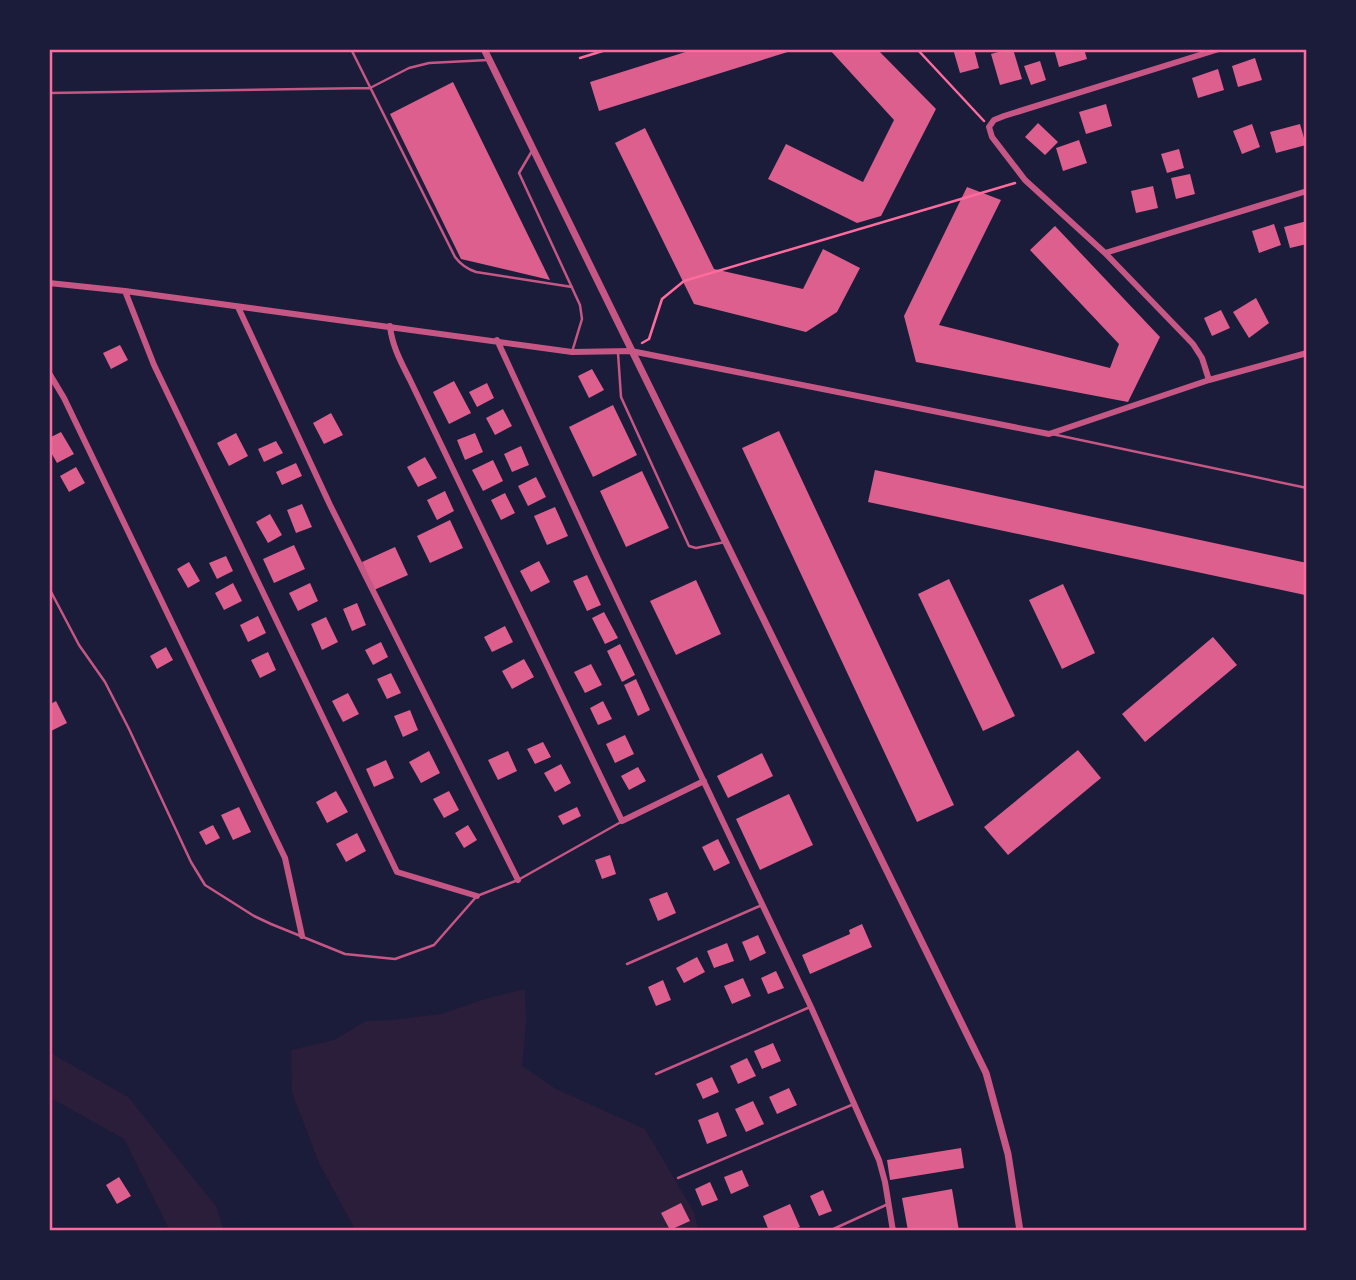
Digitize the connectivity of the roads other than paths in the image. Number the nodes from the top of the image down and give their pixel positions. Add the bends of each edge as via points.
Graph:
1 (351, 49) edge
2 (484, 49) edge
3 (1219, 49) edge
4 (489, 60) junction
5 (370, 88) junction
6 (49, 93) edge
7 (532, 151) junction
8 (1307, 191) edge
9 (1105, 253) junction
10 (49, 283) edge
11 (572, 287) junction
12 (125, 291) junction
13 (238, 307) junction
14 (390, 326) junction
15 (497, 341) junction
16 (618, 351) junction
17 (631, 351) junction
18 (572, 352) junction
19 (1307, 353) edge
20 (49, 373) edge
21 (1209, 380) junction
22 (1049, 434) junction
23 (1307, 488) edge
24 (725, 542) junction
25 (49, 588) edge
26 (704, 781) junction
27 (622, 821) junction
28 (518, 880) junction
29 (477, 897) junction
30 (763, 905) junction
31 (302, 936) junction
32 (627, 964) dead end
33 (811, 1007) junction
34 (656, 1074) dead end
35 (854, 1104) junction
36 (678, 1178) dead end
37 (888, 1204) junction
38 (829, 1231) edge
39 (893, 1231) edge
40 (1020, 1231) edge

1 - 5 lane
2 - 4 street
3 - 9 street via 1004,116 989,127 1025,180
4 - 5 lane via 429,63
4 - 7 street
5 - 6 lane
5 - 11 lane via 461,264 477,272
7 - 11 lane via 519,173
7 - 17 street
8 - 9 street
9 - 21 street via 1193,344
10 - 12 street
11 - 18 lane via 582,319
12 - 13 street
12 - 29 street via 153,365 397,872
13 - 14 street
13 - 28 street via 330,505
14 - 15 street
14 - 27 street via 395,351
15 - 18 street
15 - 26 street
16 - 17 street
16 - 18 street
16 - 24 lane via 621,397 689,546
17 - 22 street
17 - 24 street
19 - 21 street
20 - 31 street via 285,858
21 - 22 street
22 - 23 lane
24 - 40 street via 986,1073 1008,1154
25 - 31 lane via 105,682 205,885 254,916
26 - 27 street
26 - 30 street
27 - 28 lane
28 - 29 lane
29 - 31 lane via 434,945 395,959 345,954
30 - 32 lane
30 - 33 street
33 - 34 lane
33 - 35 street
35 - 36 lane
35 - 37 street via 879,1160
37 - 38 lane
37 - 39 street

